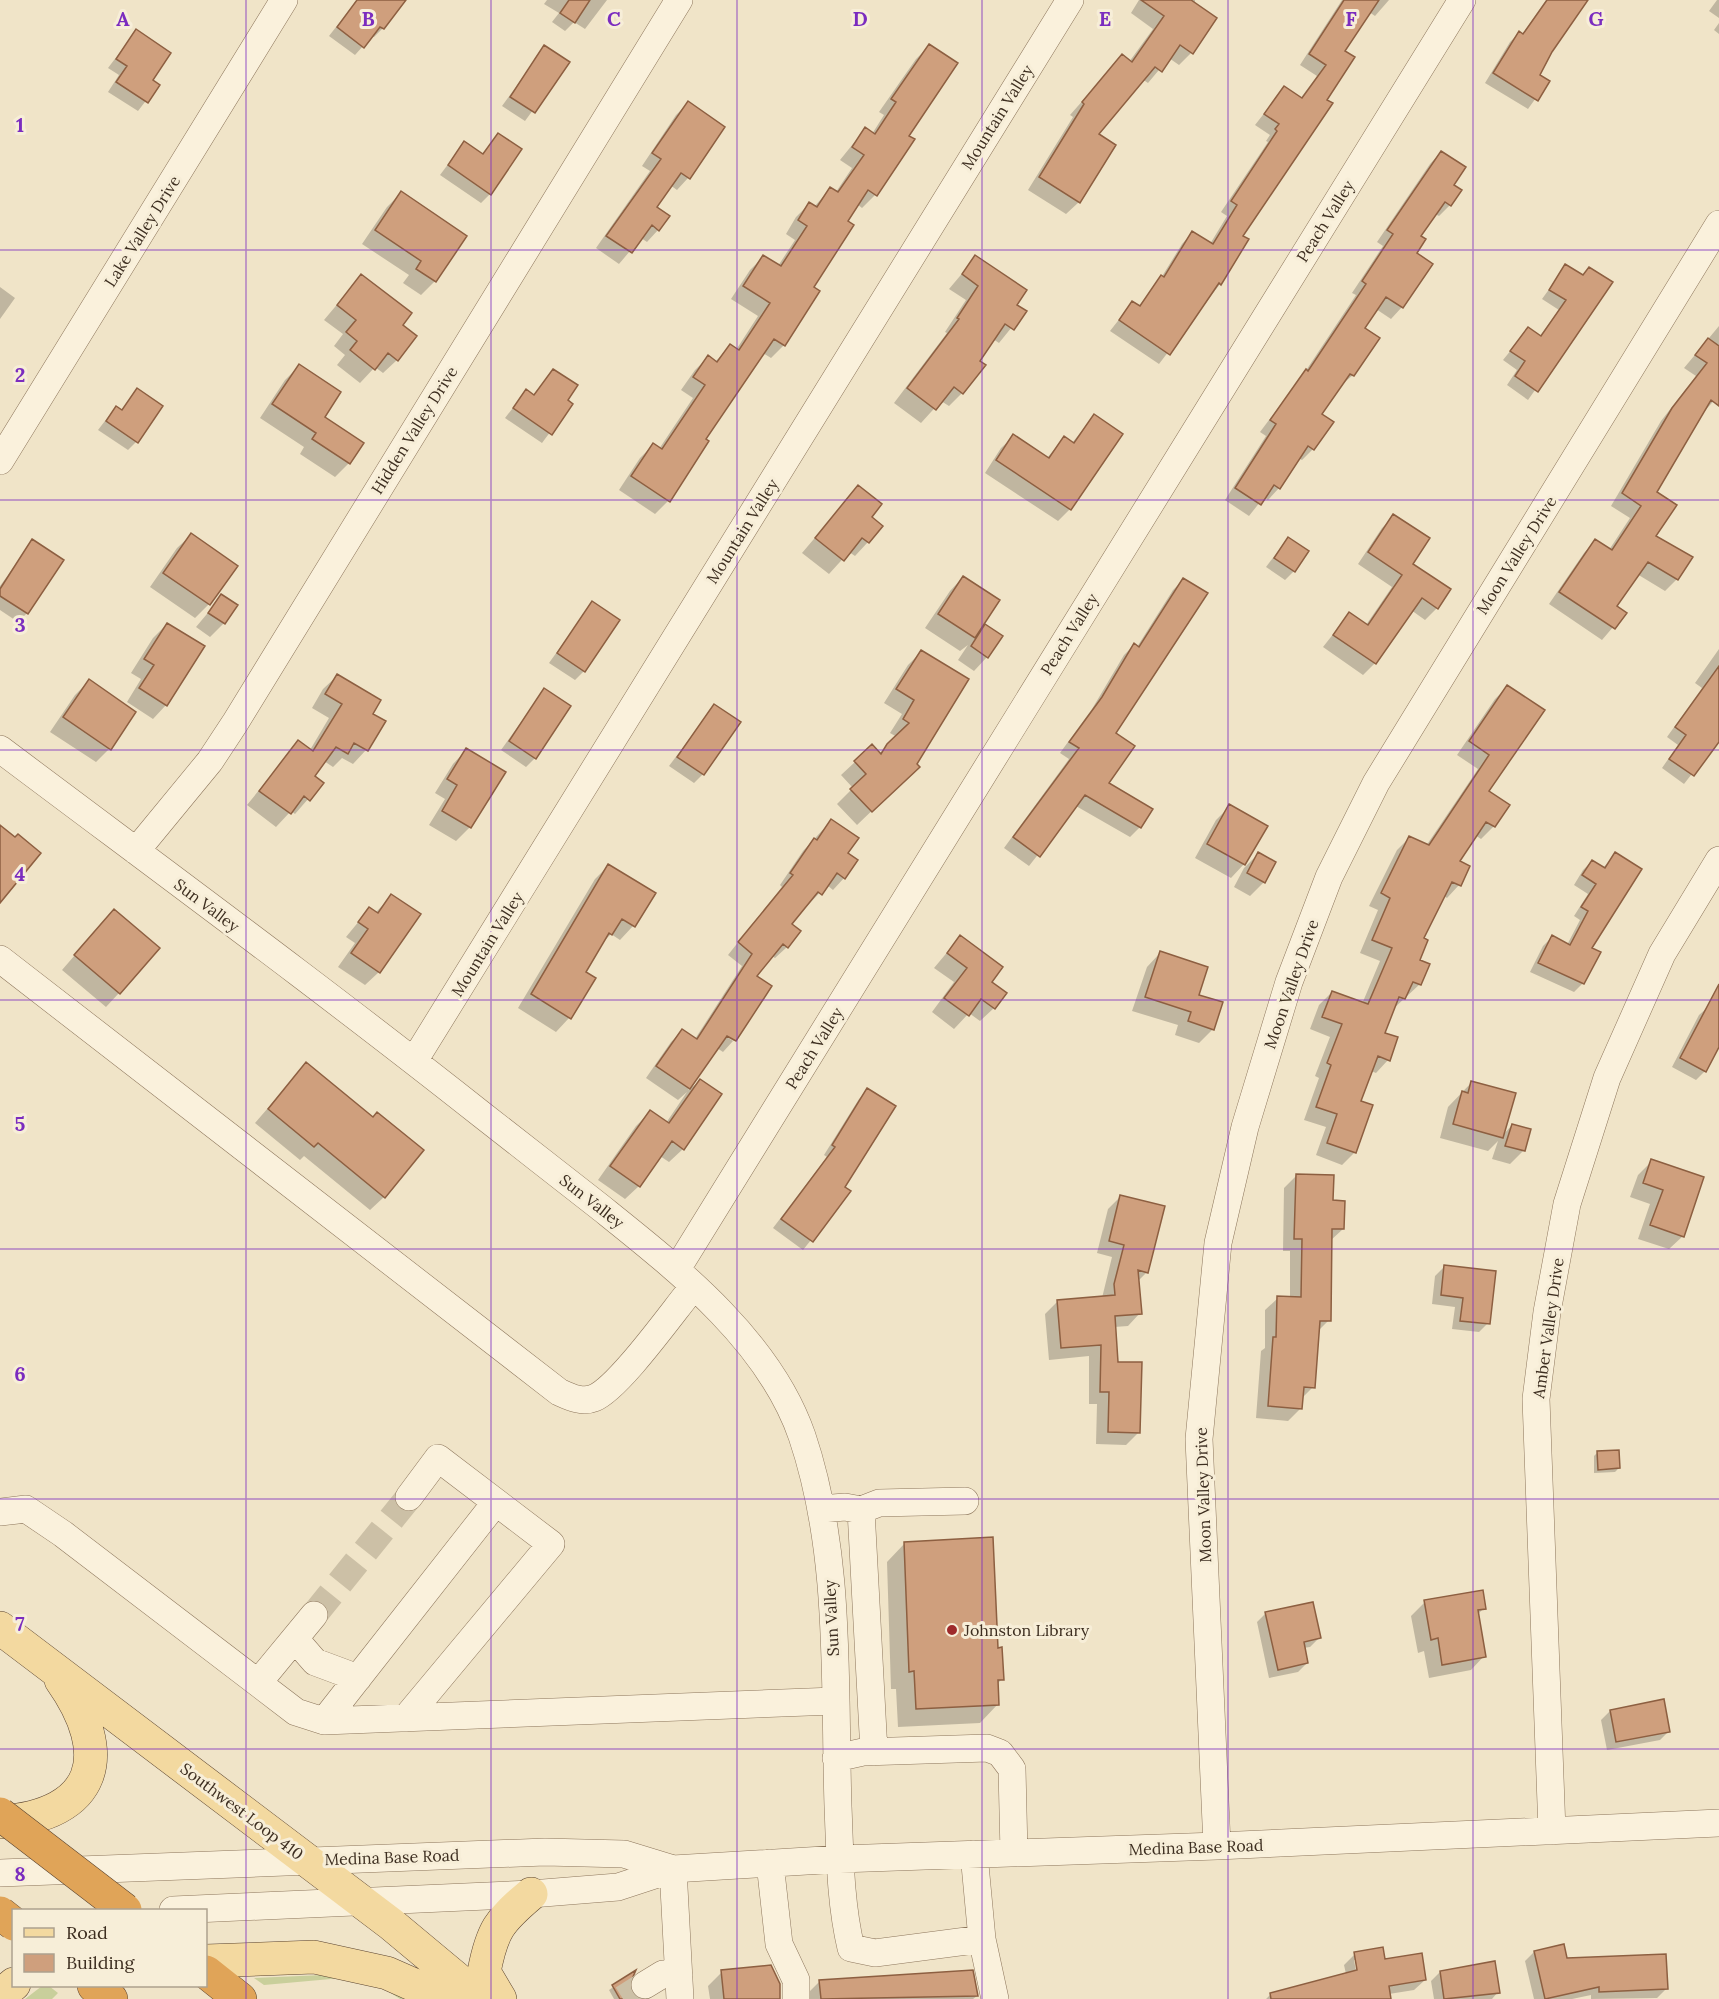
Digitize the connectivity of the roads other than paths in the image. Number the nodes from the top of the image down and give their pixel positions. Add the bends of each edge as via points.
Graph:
1 (284, 0) edge
2 (679, 0) edge
3 (1070, 0) edge
4 (1462, 0) edge
5 (1719, 224) edge
6 (0, 461) edge
7 (0, 749) edge
8 (136, 851) junction
9 (1719, 860) edge
10 (0, 959) edge
11 (414, 1061) junction
12 (685, 1277) junction
13 (409, 1497) tunnel mouth
14 (965, 1501) dead end
15 (496, 1502) junction
16 (821, 1509) junction
17 (861, 1510) junction
18 (0, 1512) edge
19 (314, 1615) tunnel mouth
20 (0, 1628) edge
21 (295, 1639) junction
22 (47, 1662) junction
23 (358, 1678) junction
24 (258, 1683) junction
25 (835, 1701) junction
26 (406, 1718) junction
27 (324, 1721) junction
28 (874, 1752) junction
29 (836, 1758) junction
30 (0, 1814) edge
31 (0, 1821) edge
32 (1719, 1823) edge
33 (1552, 1831) junction
34 (1217, 1846) junction
35 (1014, 1853) junction
36 (974, 1854) junction
37 (840, 1858) junction
38 (306, 1860) junction
39 (770, 1863) junction
40 (673, 1869) junction
41 (0, 1873) edge
42 (531, 1894) junction
43 (360, 1902) junction
44 (122, 1909) edge
45 (207, 1909) edge
46 (0, 1913) edge
47 (12, 1922) edge
48 (982, 1939) junction
49 (207, 1961) edge
50 (207, 1973) edge
51 (645, 1985) tunnel mouth
52 (12, 1986) edge
53 (95, 1987) edge
54 (680, 1987) edge
55 (0, 1996) edge
56 (111, 1999) edge
57 (240, 1999) edge
58 (446, 1999) edge
59 (481, 1999) edge
60 (500, 1999) edge
61 (796, 1999) edge
62 (995, 1999) edge

1 - 6 street, Lake Valley Drive
2 - 8 street, Hidden Valley Drive via 235,723 210,761
3 - 11 street, Mountain Valley
4 - 12 street, Peach Valley
5 - 34 street, Moon Valley Drive via 1376,783 1329,877 1289,982 1245,1128 1218,1243 1198,1439
7 - 8 street, Sun Valley
8 - 11 street, Sun Valley
9 - 33 street, Amber Valley Drive via 1662,954 1607,1078 1567,1204 1547,1312 1536,1399
10 - 12 street, Peach Valley via 559,1392 579,1400 595,1398 621,1376
11 - 12 street, Sun Valley
12 - 16 street, Sun Valley via 754,1350 780,1390 801,1433
13 - 15 street via 438,1458
14 - 17 street via 879,1503
15 - 23 street
15 - 26 street via 551,1544
16 - 17 street
16 - 25 street, Sun Valley via 828,1550
17 - 28 street
18 - 24 street via 26,1509
19 - 21 street
20 - 22 main road, Southwest Loop 410
21 - 23 street via 315,1662
21 - 24 street
22 - 31 main road via 72,1695 84,1719 91,1743 90,1769 78,1791 55,1810 31,1819
22 - 38 main road, Southwest Loop 410
23 - 27 street
24 - 27 street via 296,1712
25 - 26 street
25 - 29 street, Sun Valley
26 - 27 street
28 - 29 street
28 - 35 street via 987,1748 1000,1753 1012,1769
29 - 37 street, Sun Valley
30 - 44 highway, bridge
32 - 33 street, Medina Base Road
33 - 34 street, Medina Base Road
34 - 35 street, Medina Base Road
35 - 36 street, Medina Base Road
36 - 37 street, Medina Base Road
36 - 48 street
37 - 39 street, Medina Base Road
37 - 48 street, Sun Valley via 851,1948 875,1953
38 - 40 street, Medina Base Road via 545,1852 624,1854
38 - 41 street, Medina Base Road
38 - 43 main road, Southwest Loop 410
39 - 40 street, Medina Base Road
39 - 61 street via 779,1944 796,1980
40 - 42 street, Medina Base Road via 618,1887
40 - 54 street
42 - 43 street, Medina Base Road
42 - 60 main road via 506,1916 490,1940 484,1971
43 - 45 street, Medina Base Road
43 - 59 main road, Southwest Loop 410
46 - 47 highway, bridge
48 - 62 street
49 - 58 main road via 314,1957 387,1973
50 - 57 highway
51 - 54 street via 663,1974
52 - 55 main road
53 - 56 highway

